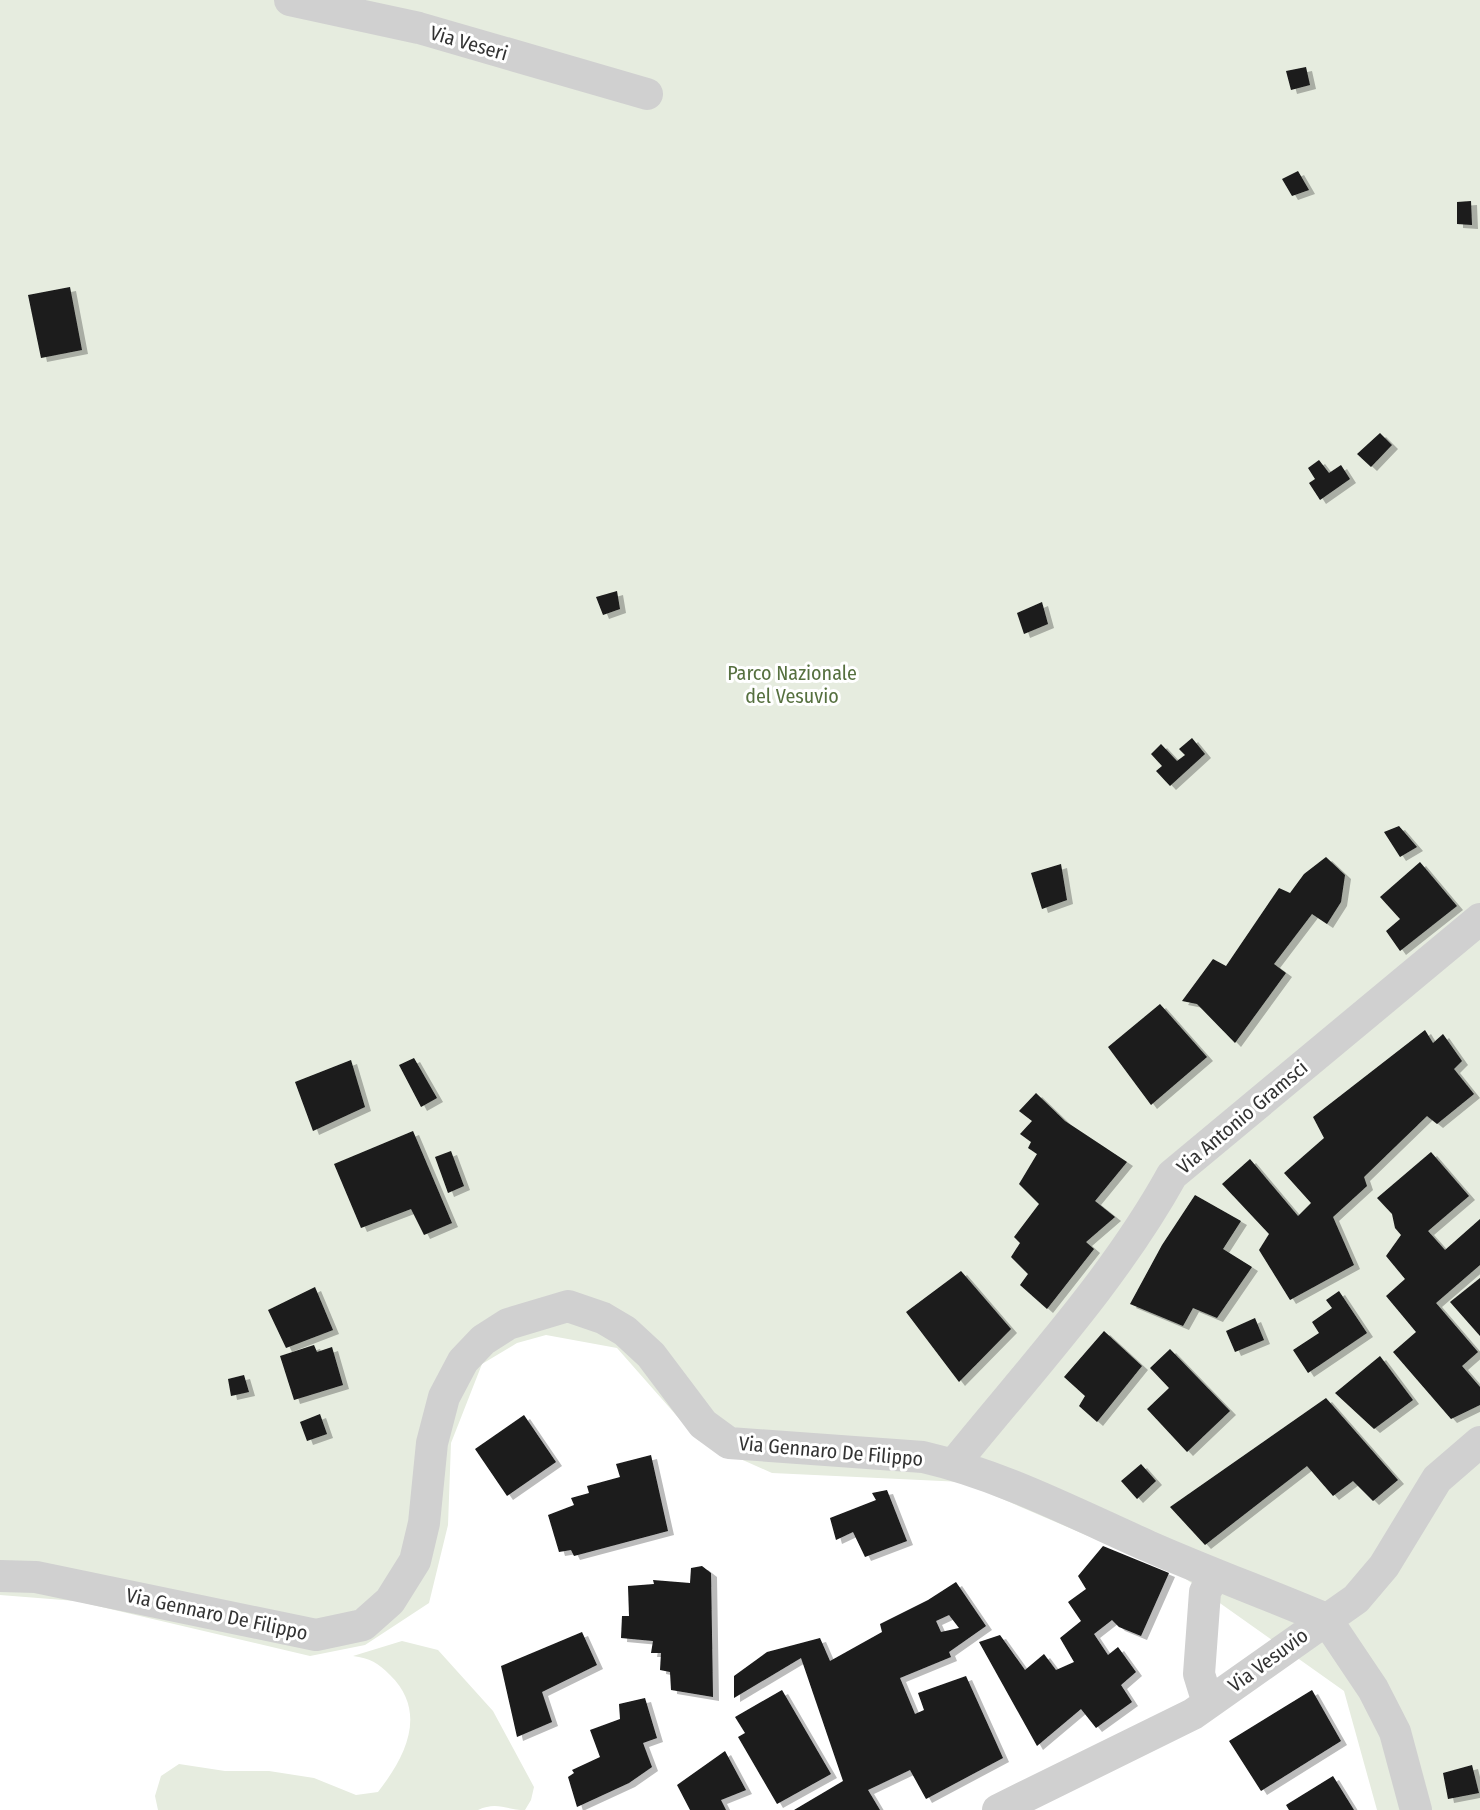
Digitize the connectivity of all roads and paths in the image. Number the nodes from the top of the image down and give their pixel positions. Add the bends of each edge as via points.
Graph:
1 (290, 0) edge
2 (646, 94) dead end
3 (1480, 919) edge
4 (1480, 1442) edge
5 (954, 1464) junction
6 (1214, 1575) junction
7 (0, 1576) edge
8 (1326, 1619) junction
9 (1208, 1703) junction
10 (998, 1810) edge
11 (1416, 1810) edge

1 - 2 street, Via Veseri via 419,28
3 - 5 street, Via Antonio Gramsci via 1172,1175 1092,1293
4 - 8 street, Via Vesuvio via 1437,1479 1384,1566 1356,1599
5 - 6 street, Via Gennaro De Filippo
5 - 7 street, Via Gennaro De Filippo via 923,1457 729,1443 703,1424 651,1355 625,1331 567,1305 508,1324 483,1340 463,1361 444,1397 432,1443 416,1561 390,1601 363,1625 316,1635 36,1577
6 - 8 street, Via Gennaro De Filippo
6 - 9 street via 1205,1592 1199,1674
8 - 9 street, Via Vesuvio
8 - 11 street via 1373,1689 1395,1732
9 - 10 street, Via Vesuvio

